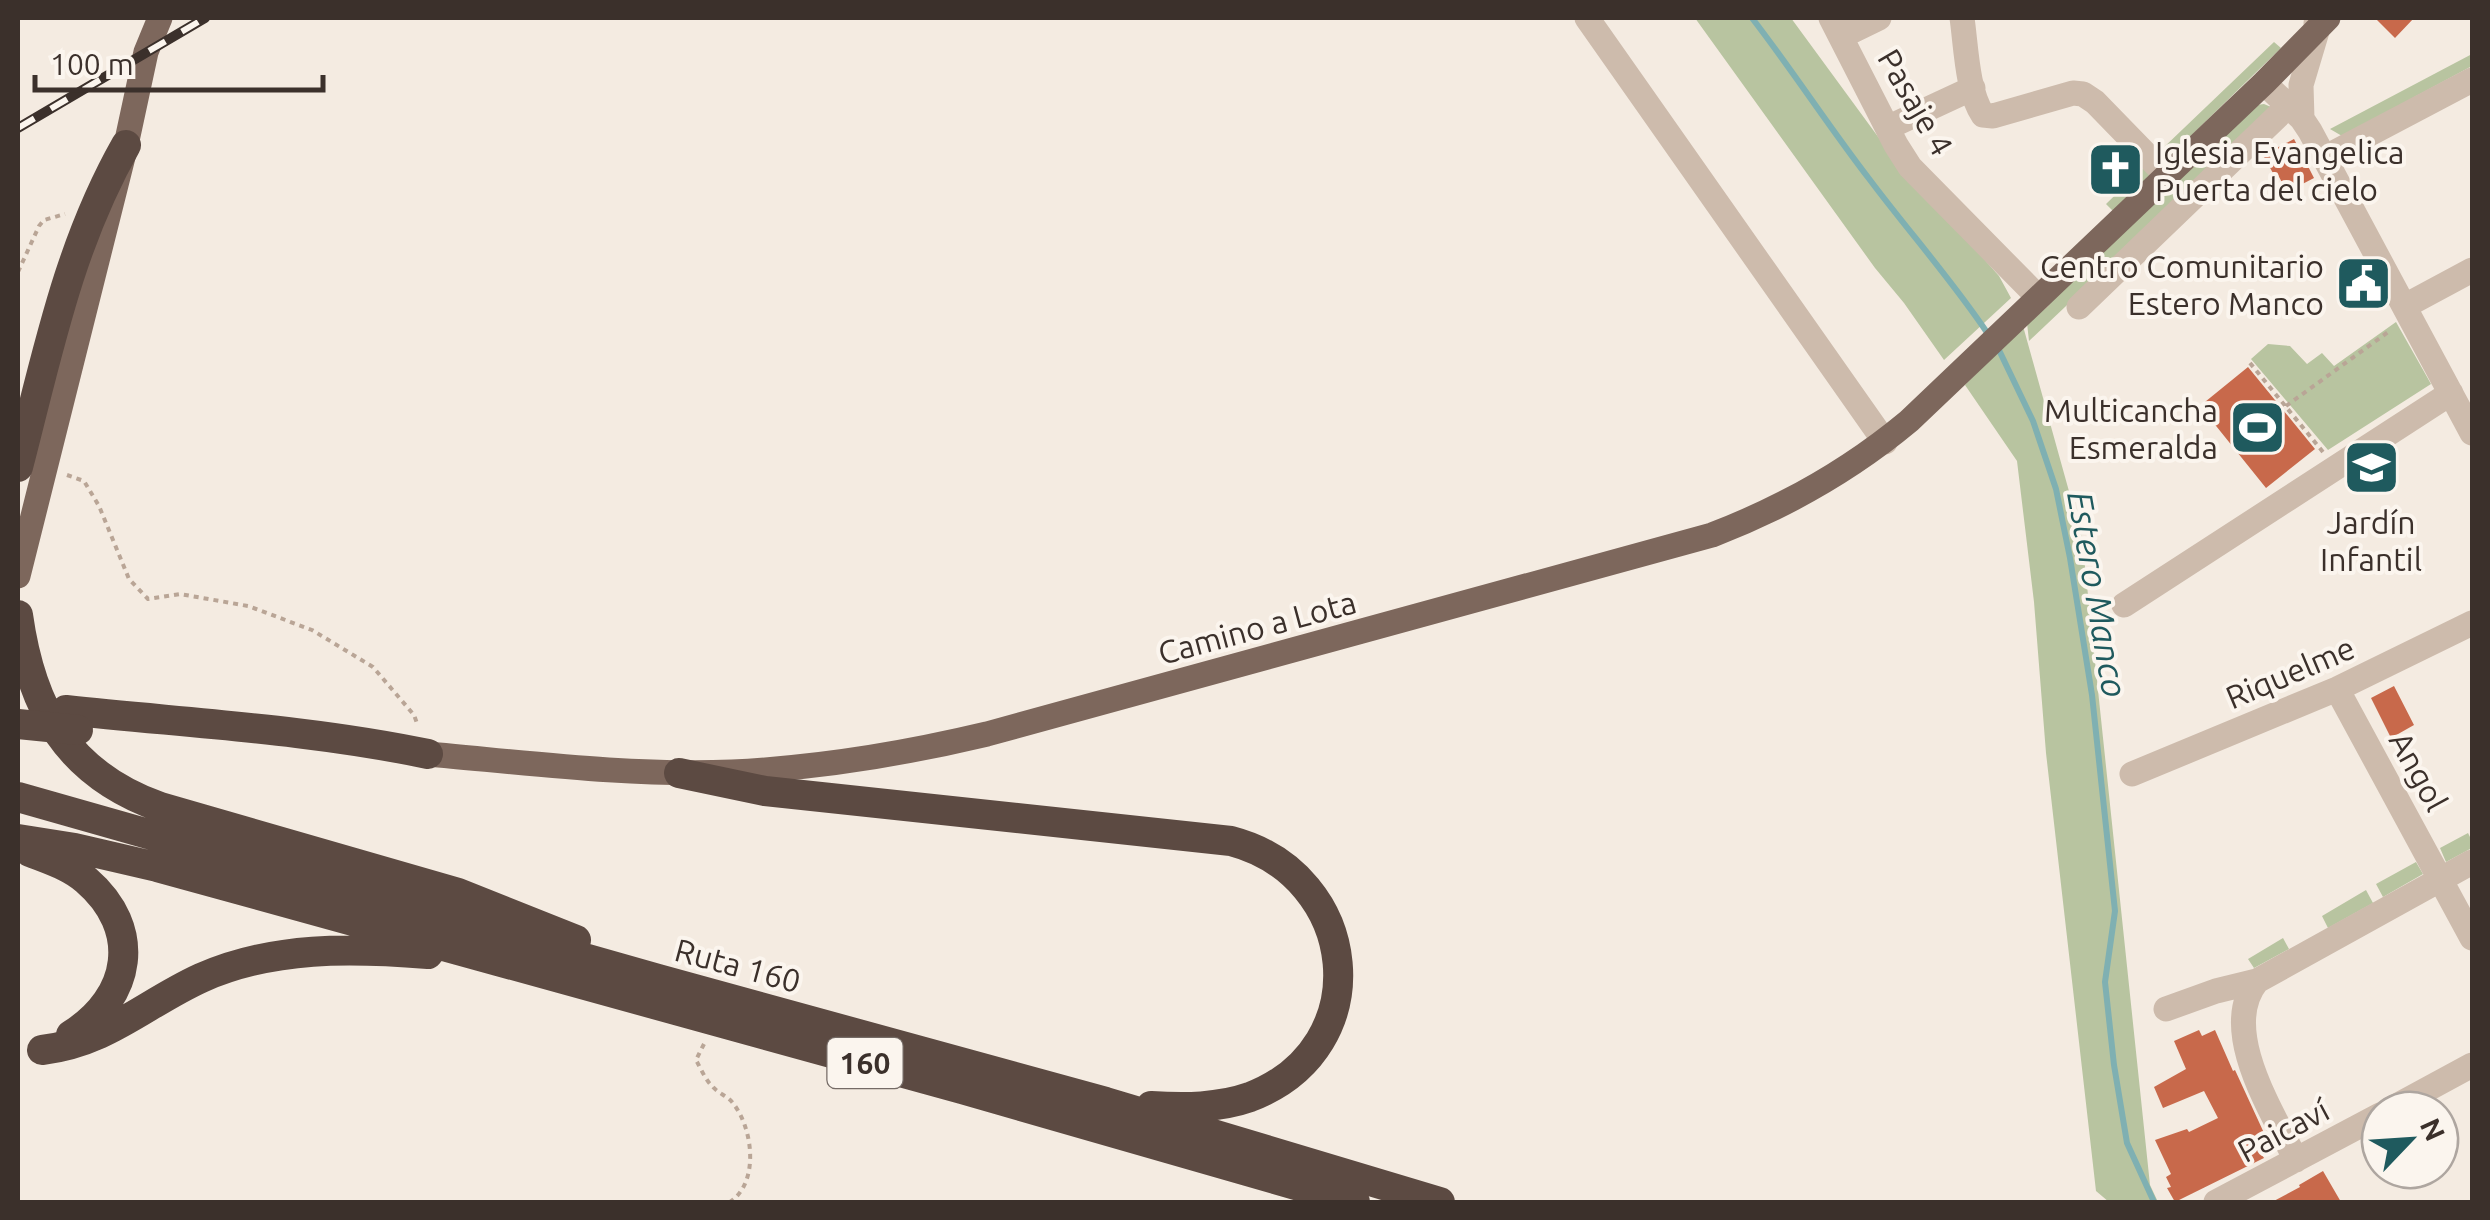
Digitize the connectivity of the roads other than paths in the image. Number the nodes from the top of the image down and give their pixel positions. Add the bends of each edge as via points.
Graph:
1 (160, 18) edge
2 (1587, 18) edge
3 (1879, 18) edge
4 (1962, 18) edge
5 (2320, 21) edge
6 (1836, 27) edge
7 (2472, 80) edge
8 (2264, 83) junction
9 (1973, 88) junction
10 (2295, 113) junction
11 (1889, 127) junction
12 (126, 145) joint
13 (2324, 158) junction
14 (2168, 176) junction
15 (2472, 270) edge
16 (2032, 304) junction
17 (2079, 308) dead end
18 (2408, 311) junction
19 (2451, 393) junction
20 (2472, 433) edge
21 (1885, 442) junction
22 (31, 468) edge
23 (18, 576) edge
24 (2124, 605) dead end
25 (18, 614) edge
26 (2472, 623) edge
27 (2337, 690) junction
28 (18, 706) edge
29 (72, 720) junction
30 (18, 724) edge
31 (428, 754) joint
32 (679, 773) junction
33 (2132, 774) dead end
34 (18, 797) edge
35 (18, 839) edge
36 (18, 847) edge
37 (2472, 862) edge
38 (2442, 880) junction
39 (2472, 938) edge
40 (504, 962) junction
41 (658, 979) junction
42 (2257, 981) junction
43 (2166, 1008) dead end
44 (30, 1050) edge
45 (2472, 1065) edge
46 (2426, 1090) edge
47 (1106, 1102) junction
48 (2360, 1126) edge
49 (2296, 1160) junction
50 (2222, 1201) edge
51 (1354, 1202) edge
52 (1440, 1202) edge

1 - 12 main road
2 - 21 street
3 - 6 street
4 - 9 street
5 - 8 main road, Camino a Lota
5 - 10 street
6 - 11 street, Pasaje 4
7 - 13 street
8 - 10 street
8 - 14 main road, Camino a Lota
9 - 11 street
9 - 14 street via 1980,112 1988,116 2083,94
10 - 13 street
10 - 17 street
11 - 16 street, Pasaje 4 via 1910,167
12 - 22 highway via 70,267
13 - 18 street
14 - 16 main road, Camino a Lota
15 - 18 street
16 - 21 main road, Camino a Lota
18 - 19 street
19 - 20 street
19 - 24 street
21 - 32 main road, Camino a Lota via 1778,508 1646,556 936,746 831,764
22 - 23 main road
25 - 41 highway via 46,714 69,748 120,790 458,893
26 - 27 street, Riquelme
27 - 33 street, Riquelme
27 - 38 street, Angol
28 - 29 highway
29 - 30 highway, bridge
29 - 31 highway via 332,752
31 - 32 main road, Camino a Lota
32 - 47 highway via 765,791 1230,841 1290,870 1321,908 1338,965 1336,1000 1317,1044 1282,1079 1236,1102
34 - 41 highway, Ruta 160 / 160
35 - 40 highway, Ruta 160 / 160 via 144,863
36 - 44 highway via 86,880 115,917 123,948 110,1001 77,1032
37 - 38 street
38 - 39 street, Angol
38 - 42 street
40 - 44 highway via 365,950 251,960 202,978 95,1038
40 - 51 highway, Ruta 160 / 160
41 - 47 highway, Ruta 160 / 160
42 - 43 street
42 - 49 street via 2244,1008 2245,1041
45 - 46 street
47 - 52 highway, Ruta 160 / 160
48 - 49 street, Paicaví
49 - 50 street, Paicaví

